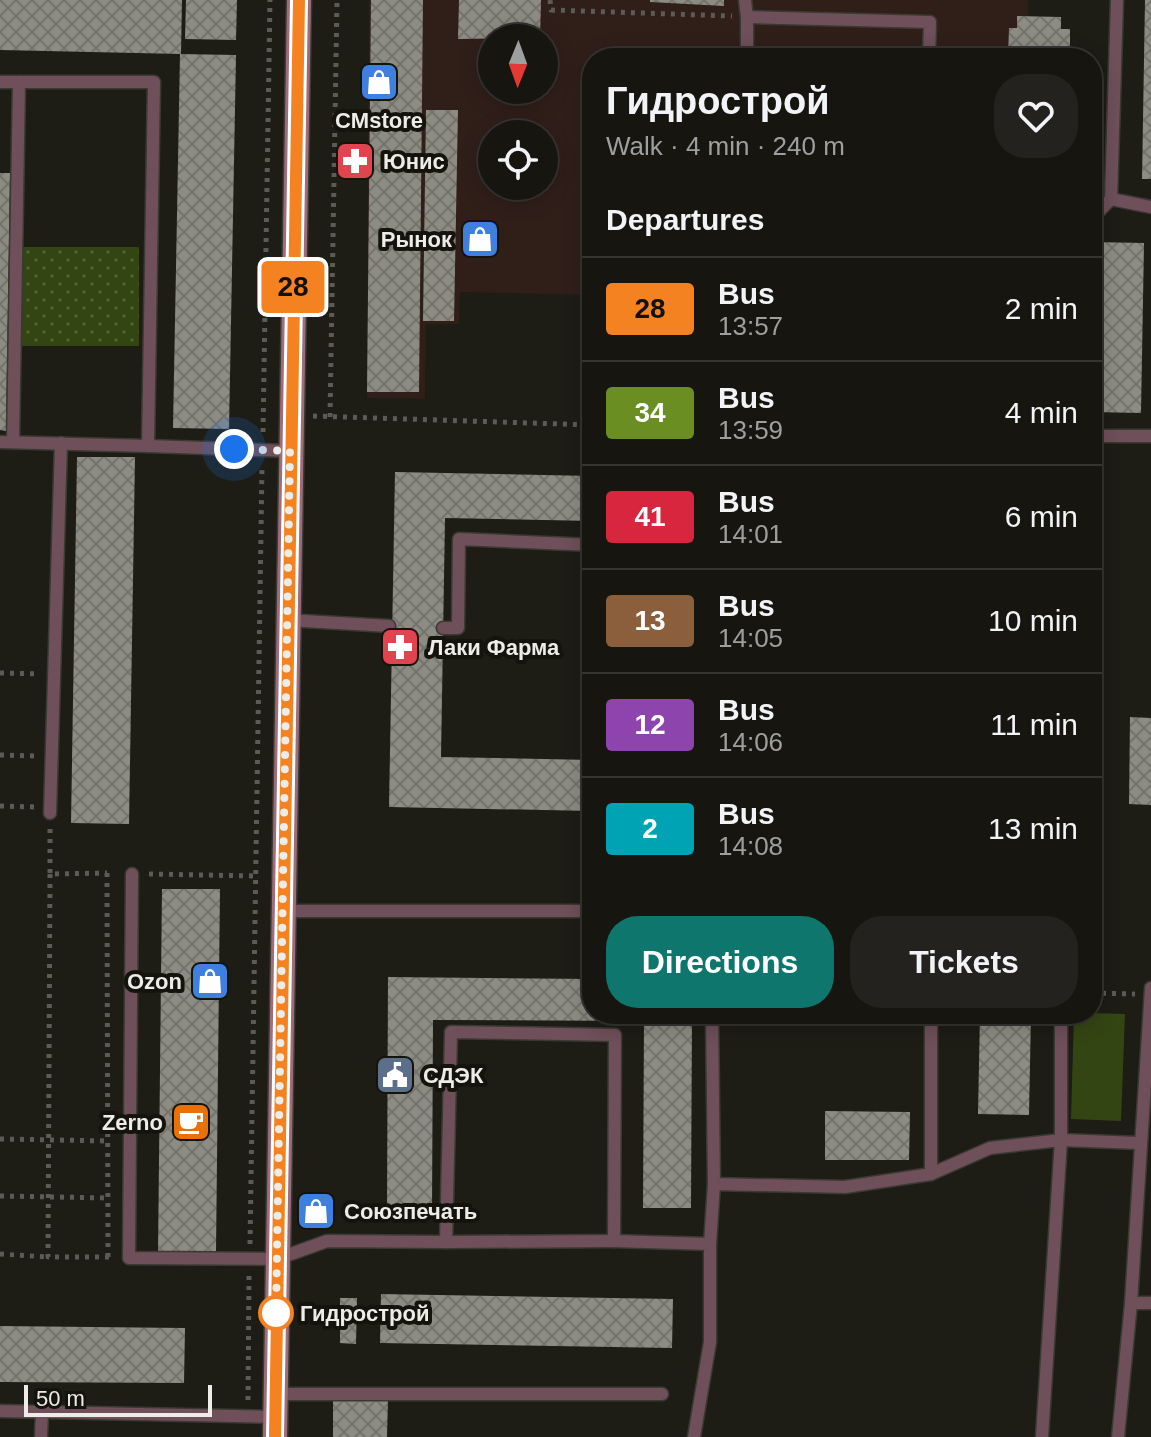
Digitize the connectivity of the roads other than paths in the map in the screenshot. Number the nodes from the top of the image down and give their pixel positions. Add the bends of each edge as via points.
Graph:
1 (299, 0) edge
2 (745, 0) edge
3 (1117, 0) edge
4 (747, 17) junction
5 (747, 48) edge
6 (929, 48) edge
7 (0, 82) edge
8 (19, 82) junction
9 (1111, 199) junction
10 (1151, 207) edge
11 (1102, 208) edge
12 (1102, 436) edge
13 (1151, 436) edge
14 (7, 442) edge
15 (61, 443) junction
16 (148, 446) junction
17 (290, 451) junction
18 (582, 545) edge
19 (287, 620) junction
20 (389, 626) dead end
21 (443, 628) dead end
22 (50, 810) road end
23 (132, 874) road end
24 (284, 911) junction
25 (582, 911) edge
26 (1150, 991) edge
27 (712, 1024) edge
28 (931, 1024) edge
29 (1061, 1024) edge
30 (1061, 1140) junction
31 (1139, 1143) junction
32 (931, 1174) junction
33 (714, 1184) junction
34 (614, 1241) junction
35 (446, 1242) junction
36 (710, 1244) junction
37 (277, 1259) junction
38 (1131, 1303) junction
39 (1151, 1303) edge
40 (662, 1394) dead end
41 (0, 1411) edge
42 (42, 1412) junction
43 (275, 1416) edge
44 (41, 1437) edge
45 (694, 1437) edge
46 (1042, 1437) edge
47 (1118, 1437) edge

1 - 17 street
2 - 4 lane
3 - 9 lane
4 - 5 lane
4 - 6 lane via 930,22
7 - 8 lane
8 - 14 lane
8 - 16 lane via 154,82
9 - 10 lane
9 - 11 lane
12 - 13 lane
14 - 15 lane
15 - 16 lane
15 - 22 lane
16 - 17 lane
17 - 19 street
18 - 21 lane via 459,539 458,628
19 - 20 lane
19 - 24 street
23 - 37 lane via 129,1258
24 - 25 lane
24 - 37 street
26 - 31 lane
27 - 33 lane
28 - 32 lane
29 - 30 lane
30 - 31 lane
30 - 32 lane via 990,1148
30 - 46 lane
31 - 38 lane
32 - 33 lane via 845,1187
33 - 36 lane
34 - 35 lane
34 - 35 lane via 615,1035 451,1032
34 - 36 lane
35 - 37 lane via 327,1241
36 - 45 lane via 710,1342
37 - 43 street
38 - 39 lane
38 - 47 lane
40 - 43 lane
41 - 42 lane
42 - 43 lane
42 - 44 lane

